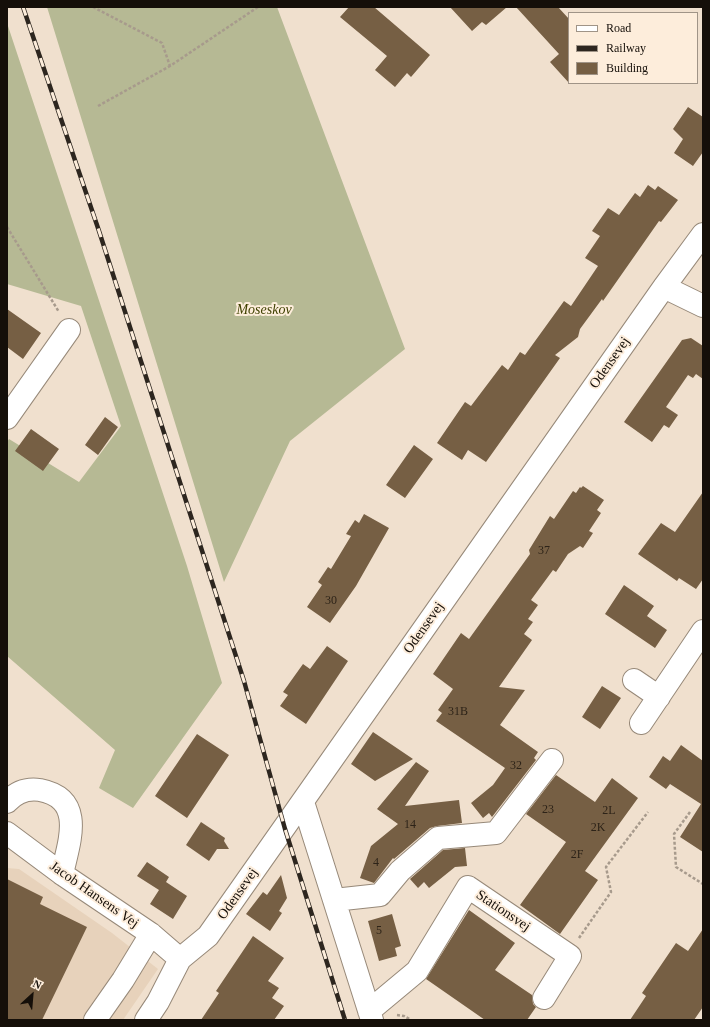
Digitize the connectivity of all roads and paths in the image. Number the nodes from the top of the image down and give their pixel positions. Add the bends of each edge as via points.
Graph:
1 (93, 7) edge
2 (258, 7) edge
3 (170, 66) junction
4 (98, 106) dead end
5 (7, 227) edge
6 (701, 240) edge
7 (664, 287) junction
8 (703, 306) edge
9 (69, 330) joint
10 (7, 418) edge
11 (703, 631) edge
12 (634, 680) dead end
13 (659, 697) junction
14 (641, 723) dead end
15 (552, 760) dead end
16 (7, 802) edge
17 (303, 802) junction
18 (648, 812) dead end
19 (690, 812) dead end
20 (9, 840) edge
21 (62, 874) junction
22 (703, 884) edge
23 (334, 900) junction
24 (151, 934) junction
25 (567, 955) junction
26 (180, 959) junction
27 (544, 998) dead end
28 (370, 1015) edge
29 (94, 1020) edge
30 (146, 1020) edge

1 - 3 path via 162,43
2 - 3 path
3 - 4 path
5 - 9 path
6 - 7 street, Odensevej
7 - 8 street
7 - 17 street, Odensevej
9 - 10 street
11 - 13 street
12 - 13 street
13 - 14 street
15 - 23 street via 496,833 438,838 400,871 380,895
16 - 21 street via 14,794 31,789 48,792 62,800 71,814 72,829
17 - 23 street, Stationsvej
17 - 26 street, Odensevej via 208,936
18 - 25 path via 606,867 610,892
19 - 22 path via 674,834 676,867
20 - 21 street, Jacob Hansens Vej
21 - 24 street, Jacob Hansens Vej
23 - 28 street, Stationsvej
24 - 26 street, Jacob Hansens Vej
24 - 29 street via 123,980
25 - 27 street via 570,956
25 - 28 street, Stationsvej via 468,887 418,971
26 - 30 street, Odensevej

